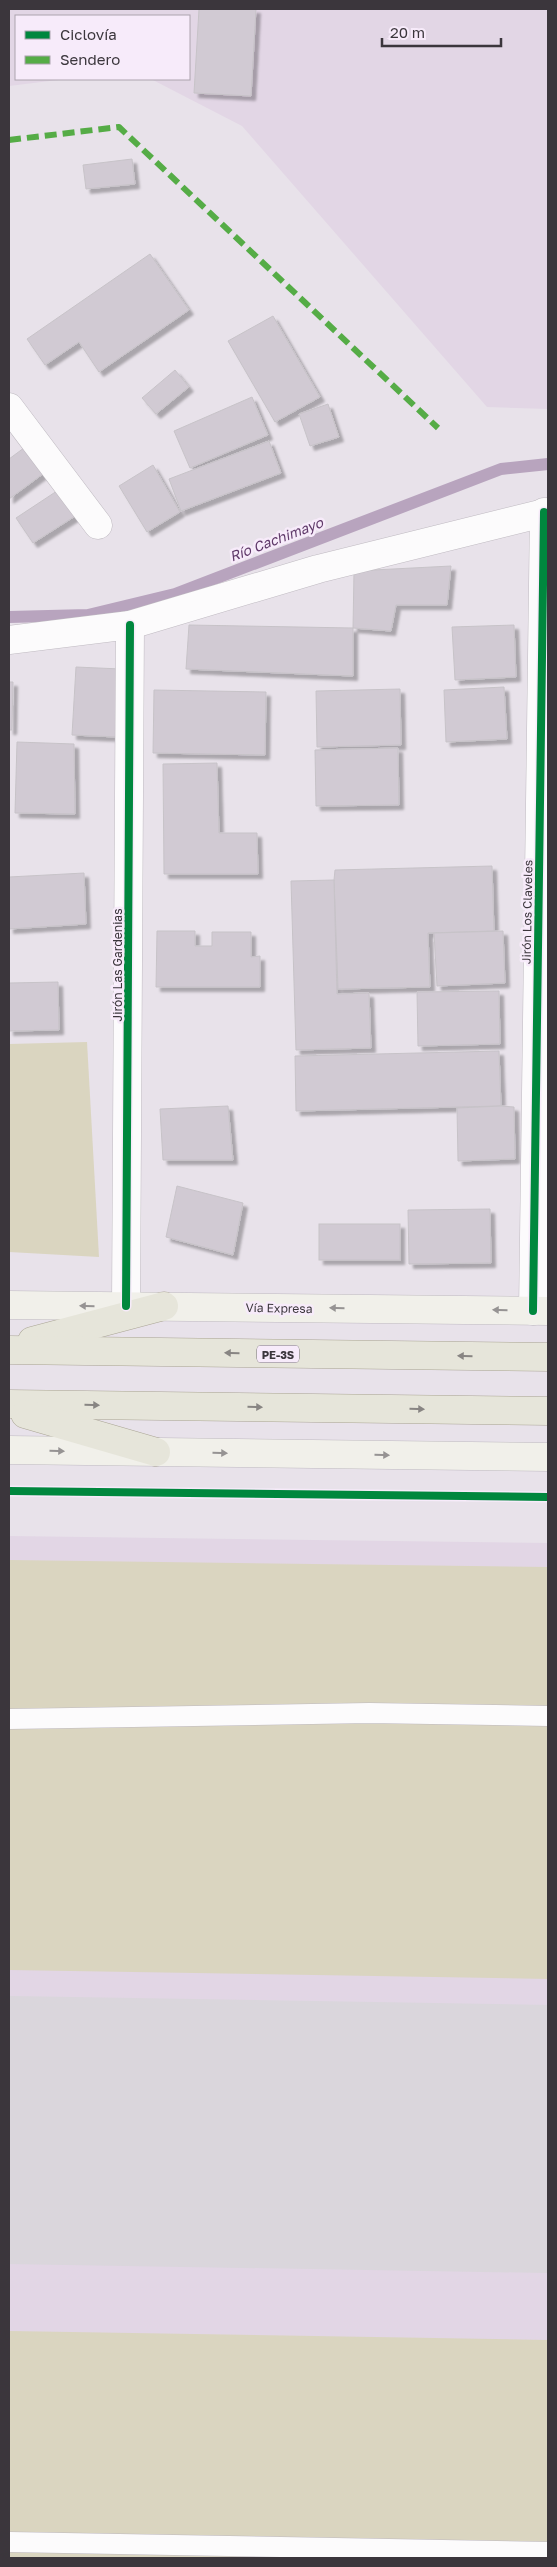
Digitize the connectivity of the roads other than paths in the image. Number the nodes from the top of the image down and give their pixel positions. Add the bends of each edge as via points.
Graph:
1 (9, 407) edge
2 (546, 512) edge
3 (98, 525) dead end
4 (130, 624) junction
5 (9, 640) edge
6 (9, 1305) edge
7 (126, 1306) junction
8 (164, 1306) junction
9 (541, 1311) edge
10 (9, 1349) edge
11 (548, 1357) edge
12 (9, 1404) edge
13 (9, 1409) edge
14 (548, 1411) edge
15 (9, 1450) edge
16 (156, 1452) junction
17 (548, 1457) edge
18 (548, 1716) edge
19 (9, 1719) edge
20 (9, 2542) edge
21 (548, 2552) edge

1 - 3 street
2 - 4 street via 318,569
2 - 9 street, Jirón Los Claveles
4 - 5 street
4 - 7 street, Jirón Las Gardenias
7 -> 6 main road, Vía Expresa
7 - 8 main road, Vía Expresa
9 -> 8 main road, Vía Expresa
8 - 10 main road
11 -> 10 main road, PE-3S
12 -> 14 main road
13 - 16 main road
15 -> 16 main road
16 -> 17 main road
18 - 19 lane via 369,1713
20 - 21 lane

